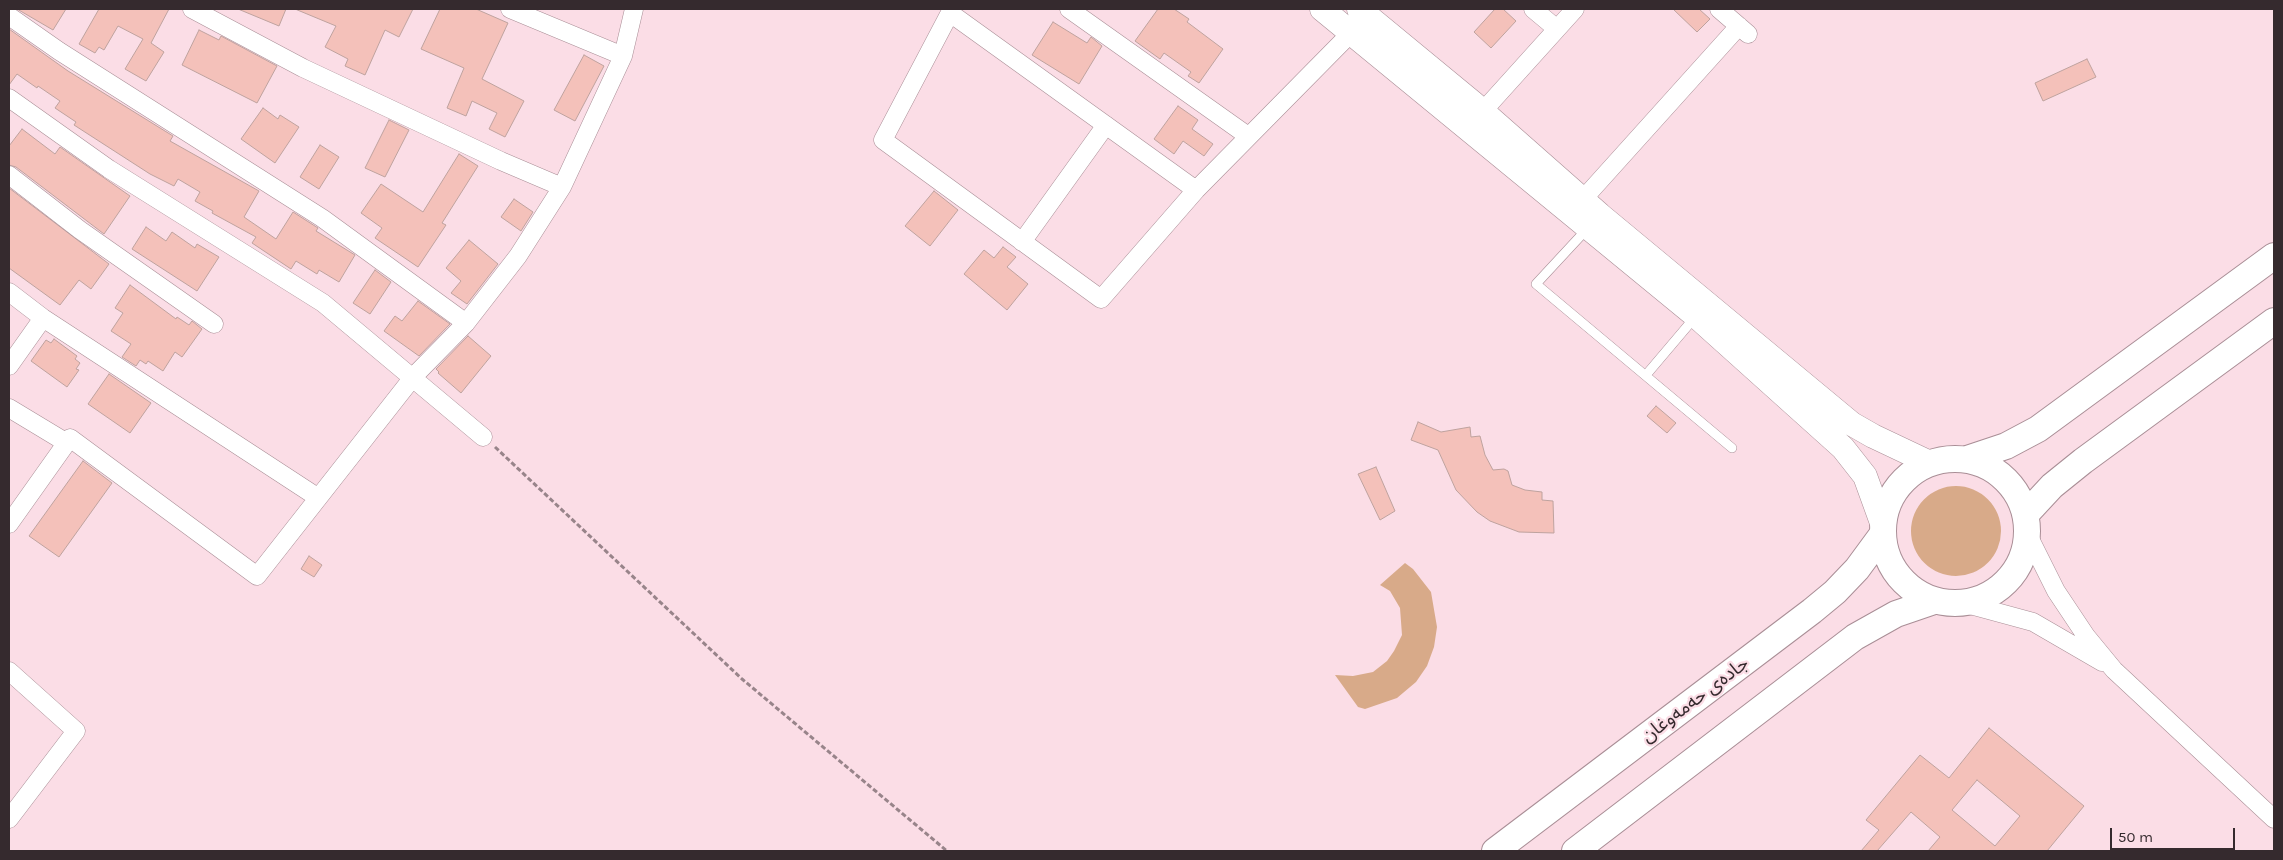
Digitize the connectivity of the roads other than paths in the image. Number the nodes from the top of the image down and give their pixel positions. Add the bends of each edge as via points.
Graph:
1 (192, 9) edge
2 (510, 9) edge
3 (634, 9) edge
4 (1069, 9) edge
5 (1322, 9) edge
6 (1359, 9) edge
7 (1533, 9) edge
8 (1575, 9) edge
9 (1719, 9) edge
10 (951, 11) edge
11 (9, 16) edge
12 (544, 16) edge
13 (1557, 29) junction
14 (1351, 33) junction
15 (623, 56) junction
16 (9, 98) edge
17 (1483, 111) junction
18 (1106, 125) junction
19 (1248, 136) junction
20 (9, 175) edge
21 (562, 187) junction
22 (1196, 190) junction
23 (1586, 214) junction
24 (1022, 242) junction
25 (2274, 256) edge
26 (9, 292) edge
27 (1701, 309) junction
28 (43, 318) junction
29 (2274, 321) edge
30 (466, 323) junction
31 (214, 324) dead end
32 (9, 366) edge
33 (1646, 375) junction
34 (414, 376) junction
35 (11, 414) edge
36 (483, 437) road end
37 (67, 443) junction
38 (1732, 448) dead end
39 (1968, 459) junction
40 (1930, 463) junction
41 (317, 497) junction
42 (2026, 523) junction
43 (9, 524) edge
44 (1882, 529) junction
45 (1934, 601) junction
46 (1963, 603) junction
47 (2114, 670) junction
48 (9, 671) edge
49 (9, 819) edge
50 (2274, 819) edge
51 (1495, 851) edge
52 (1575, 851) edge

1 - 21 street via 303,68
2 - 12 street
3 - 15 street
4 - 19 street
5 - 14 street
6 - 17 street
7 - 13 street
8 - 13 street
9 - 23 street via 1743,30
10 - 18 street
10 - 24 street via 883,140
11 - 30 street via 58,52 322,218
12 - 15 street
13 - 17 street
14 - 19 street
14 - 23 street
15 - 21 street
16 - 34 street via 109,169 323,303
17 - 23 street
18 - 22 street
18 - 24 street
19 - 22 street
20 - 31 street via 80,230
21 - 30 street via 518,256
22 - 24 street via 1101,299
23 - 27 street
23 - 33 lane via 1536,284
25 - 39 main road via 2038,429 2006,446
26 - 28 street
27 - 33 lane
27 - 40 street via 1852,424
27 - 44 street via 1856,462 1865,476
28 - 32 street
28 - 41 street
29 - 42 main road via 2083,460 2052,486
30 - 34 street
33 - 38 lane
34 - 36 street
34 - 41 street
35 - 37 street
37 - 41 street via 70,438 257,576
37 - 43 street
39 - 40 main road
39 - 42 main road via 1988,466 2005,478 2018,495
40 - 44 main road via 1912,472 1897,486 1887,504
42 - 46 main road via 2024,553 2010,577 1983,598
42 - 47 street via 2056,591
44 - 45 main road via 1886,557 1897,576 1914,591
44 - 51 main road, جادەی حەمەوغان via 1857,569 1812,612
45 - 46 main road
45 - 52 main road via 1896,614 1855,638
46 - 47 street via 2032,622
47 - 50 street
48 - 49 street via 76,732

